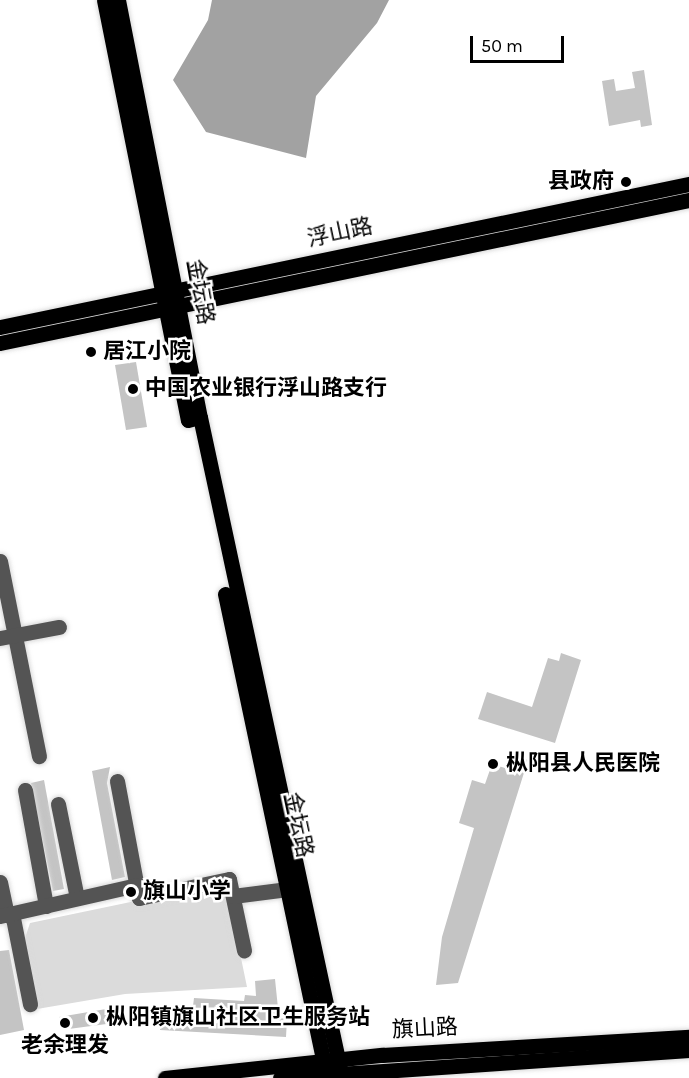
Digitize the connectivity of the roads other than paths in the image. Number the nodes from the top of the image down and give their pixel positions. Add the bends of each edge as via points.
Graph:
1 (104, 0) edge
2 (118, 0) edge
3 (689, 184) edge
4 (689, 201) edge
5 (172, 299) junction
6 (0, 327) edge
7 (0, 343) edge
8 (0, 561) edge
9 (232, 592) junction
10 (59, 627) dead end
11 (7, 637) edge
12 (39, 756) dead end
13 (117, 781) dead end
14 (25, 790) dead end
15 (57, 804) dead end
16 (0, 882) edge
17 (136, 885) junction
18 (288, 889) junction
19 (233, 897) junction
20 (77, 898) junction
21 (46, 906) junction
22 (6, 915) edge
23 (244, 951) dead end
24 (30, 1004) dead end
25 (689, 1036) edge
26 (689, 1050) edge
27 (333, 1070) edge
28 (165, 1078) edge
29 (280, 1078) edge

1 - 5 main road, 金坛路
2 - 5 main road, 金坛路
3 - 5 main road, 浮山路
4 - 5 main road, 浮山路
5 - 6 main road, 浮山路
5 - 7 main road, 浮山路
5 - 9 main road, 金坛路
8 - 11 street
9 - 18 main road, 金坛路
9 - 27 main road, 金坛路
10 - 11 street
11 - 12 street
13 - 17 street
14 - 21 street
15 - 20 street
16 - 22 street
17 - 19 street via 139,898 229,879
17 - 20 street
18 - 19 street
18 - 27 main road, 金坛路
19 - 23 street
20 - 21 street
21 - 22 street
22 - 24 street
25 - 27 main road, 旗山路
26 - 27 main road, 旗山路
27 - 28 main road, 旗山路
27 - 29 main road, 旗山路

